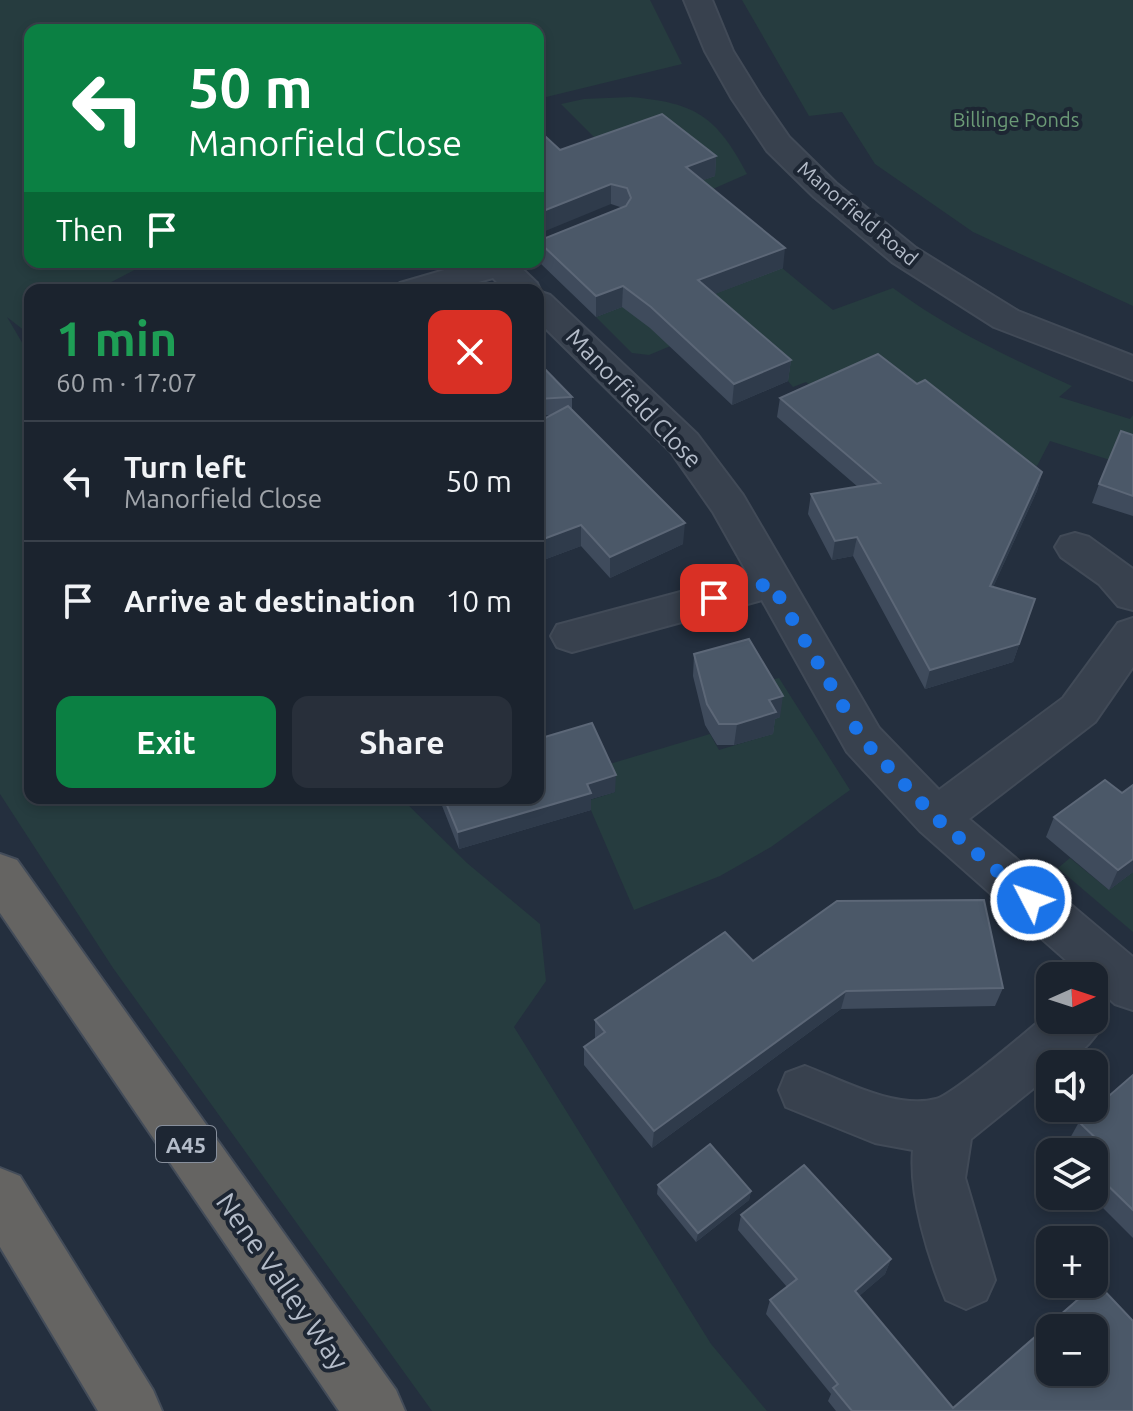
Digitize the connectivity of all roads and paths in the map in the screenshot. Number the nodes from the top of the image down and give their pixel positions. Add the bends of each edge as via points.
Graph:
1 (698, 0) edge
2 (485, 268) edge
3 (506, 268) edge
4 (432, 284) edge
5 (520, 284) edge
6 (544, 308) edge
7 (1133, 369) edge
8 (1075, 547) dead end
9 (771, 583) junction
10 (1133, 595) edge
11 (1133, 634) edge
12 (572, 636) dead end
13 (936, 818) junction
14 (0, 874) edge
15 (1118, 993) edge
16 (1061, 1034) edge
17 (805, 1090) dead end
18 (950, 1123) junction
19 (0, 1195) edge
20 (966, 1280) dead end
21 (132, 1411) edge
22 (375, 1411) edge

1 - 7 street, Manorfield Road via 747,99 778,144 825,190 904,255 1006,319
2 - 4 street
3 - 5 street
6 - 9 street, Manorfield Close via 684,443 729,505
8 - 10 street
9 - 12 street
9 - 13 street, Manorfield Close via 863,740
11 - 13 street via 1079,710
13 - 15 street, Manorfield Close
14 - 22 highway, Nene Valley Way / A45
16 - 18 street
17 - 18 street via 895,1125
18 - 20 street via 940,1149 938,1178
19 - 21 highway

